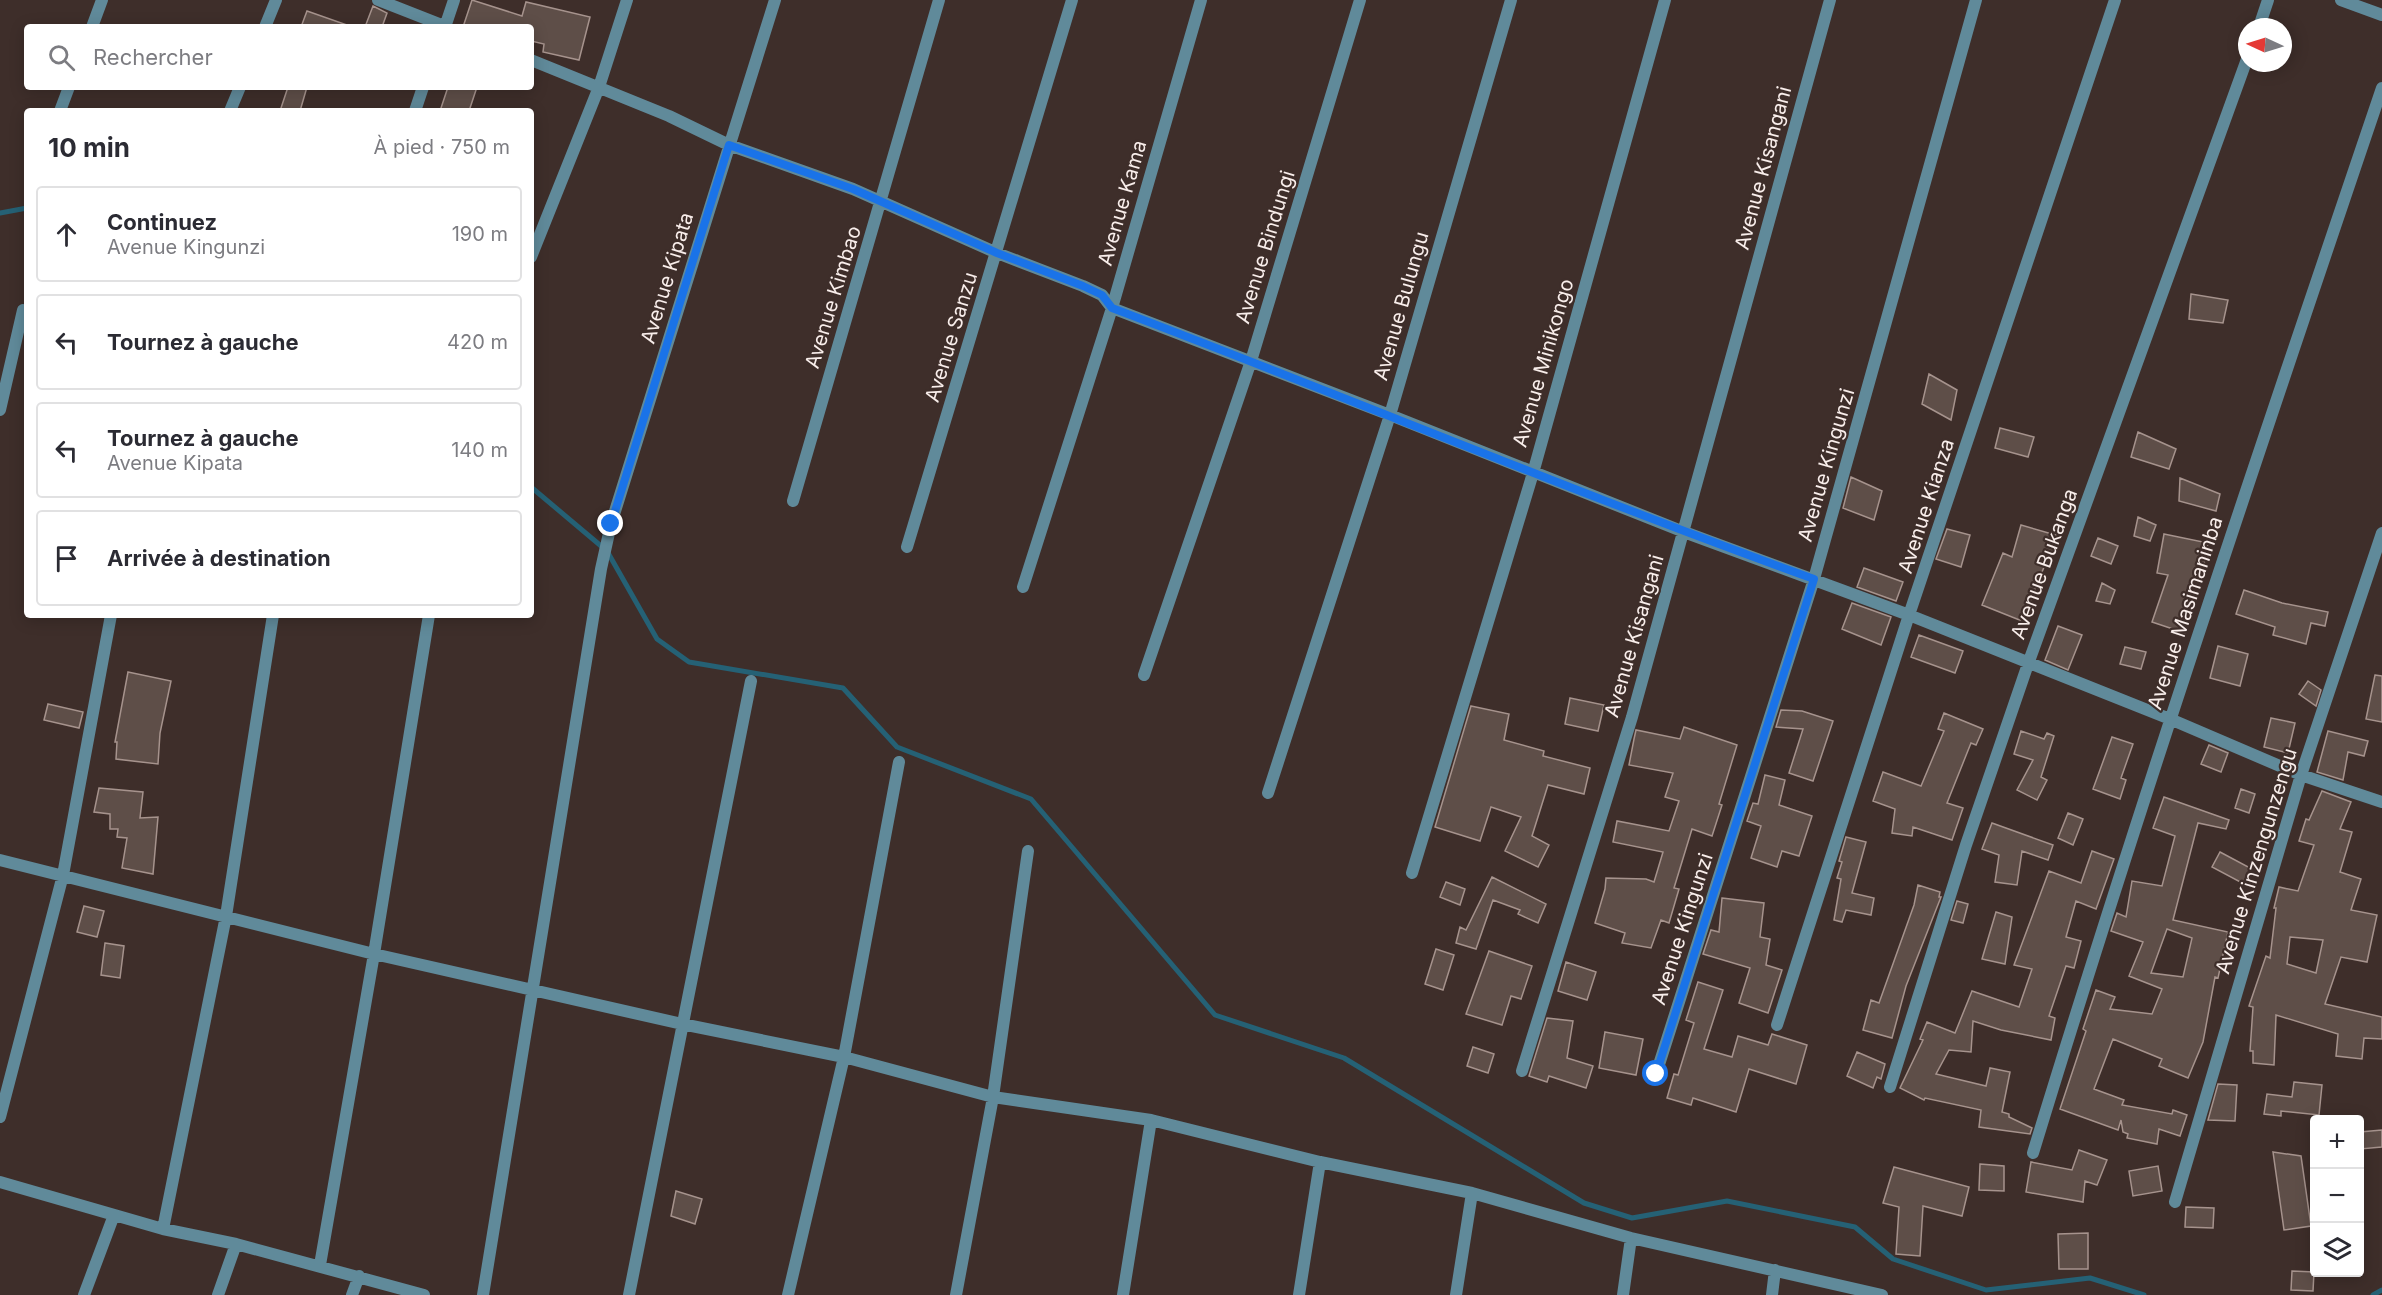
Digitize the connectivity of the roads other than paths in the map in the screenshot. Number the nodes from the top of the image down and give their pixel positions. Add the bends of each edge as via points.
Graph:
1 (102, 0) edge
2 (276, 0) edge
3 (378, 0) edge
4 (454, 0) edge
5 (627, 0) edge
6 (775, 0) edge
7 (939, 0) edge
8 (1072, 0) edge
9 (1201, 0) edge
10 (1360, 0) edge
11 (1511, 0) edge
12 (1665, 0) edge
13 (1830, 0) edge
14 (1976, 0) edge
15 (2115, 0) edge
16 (2268, 0) edge
17 (2341, 0) edge
18 (2382, 15) edge
19 (2262, 18) edge
20 (93, 24) edge
21 (266, 24) edge
22 (438, 24) edge
23 (447, 24) edge
24 (534, 61) edge
25 (2242, 72) edge
26 (599, 87) junction
27 (2382, 88) edge
28 (68, 90) edge
29 (239, 90) edge
30 (422, 90) edge
31 (61, 108) edge
32 (231, 108) edge
33 (416, 108) edge
34 (729, 145) junction
35 (881, 203) junction
36 (534, 250) edge
37 (997, 253) junction
38 (1112, 308) junction
39 (23, 310) dead end
40 (1251, 361) junction
41 (0, 410) edge
42 (1390, 415) junction
43 (1533, 473) junction
44 (793, 501) dead end
45 (1684, 532) junction
46 (2382, 533) edge
47 (907, 547) dead end
48 (1814, 579) junction
49 (1023, 586) dead end
50 (1909, 615) junction
51 (110, 618) edge
52 (273, 618) edge
53 (429, 618) edge
54 (2028, 664) junction
55 (1144, 675) dead end
56 (751, 681) dead end
57 (2170, 719) junction
58 (899, 762) dead end
59 (2301, 775) junction
60 (1268, 793) dead end
61 (2382, 802) edge
62 (1028, 851) dead end
63 (0, 861) edge
64 (1412, 873) dead end
65 (63, 875) junction
66 (226, 916) junction
67 (374, 954) junction
68 (533, 990) junction
69 (682, 1024) junction
70 (1776, 1025) dead end
71 (844, 1057) junction
72 (1522, 1071) dead end
73 (1656, 1074) dead end
74 (1890, 1087) dead end
75 (993, 1097) junction
76 (0, 1117) edge
77 (1151, 1120) junction
78 (2032, 1153) dead end
79 (1320, 1162) junction
80 (0, 1182) edge
81 (1473, 1193) junction
82 (2175, 1202) dead end
83 (114, 1215) junction
84 (164, 1229) junction
85 (1631, 1238) junction
86 (236, 1244) junction
87 (320, 1265) junction
88 (1775, 1270) junction
89 (358, 1276) junction
90 (84, 1295) edge
91 (218, 1295) edge
92 (352, 1295) edge
93 (424, 1295) edge
94 (483, 1295) edge
95 (629, 1295) edge
96 (788, 1295) edge
97 (957, 1295) edge
98 (1123, 1295) edge
99 (1299, 1295) edge
100 (1456, 1295) edge
101 (1623, 1295) edge
102 (1772, 1295) edge
103 (1882, 1295) edge

1 - 20 street
2 - 21 street
3 - 22 street
4 - 23 street
5 - 26 street
6 - 34 street, Avenue Kipata
7 - 35 street, Avenue Kimbao
8 - 37 street, Avenue Sanzu
9 - 38 street, Avenue Kama
10 - 40 street, Avenue Bindungi
11 - 42 street, Avenue Bulungu
12 - 43 street, Avenue Minikongo
13 - 45 street, Avenue Kisangani
14 - 48 street, Avenue Kingunzi
15 - 50 street, Avenue Kianza
16 - 19 street
17 - 18 street
24 - 26 street
25 - 54 street, Avenue Bukanga
26 - 34 street
26 - 36 street
27 - 57 street, Avenue Masimaninba
28 - 31 street
29 - 32 street
30 - 33 street
34 - 35 street via 853,189
34 - 68 street, Avenue Kipata via 611,524
35 - 37 street
35 - 44 street, Avenue Kimbao
37 - 38 street via 1102,295
37 - 47 street, Avenue Sanzu
38 - 40 street
38 - 49 street, Avenue Kama
39 - 41 street
40 - 42 street
40 - 55 street, Avenue Bindungi
42 - 43 street
42 - 60 street, Avenue Bulungu
43 - 45 street
43 - 64 street, Avenue Minikongo
45 - 48 street
45 - 72 street, Avenue Kisangani via 1632,717
46 - 59 street, Avenue Kinzengunzengu
48 - 50 street
48 - 73 street, Avenue Kingunzi
50 - 54 street
50 - 70 street, Avenue Kianza
51 - 65 street
52 - 66 street
53 - 67 street
54 - 57 street
54 - 74 street, Avenue Bukanga
56 - 69 street
57 - 59 street
57 - 78 street, Avenue Masimaninba
58 - 71 street
59 - 61 street
59 - 82 street, Avenue Kinzengunzengu
62 - 75 street
63 - 65 street
65 - 66 street
65 - 76 street
66 - 67 street
66 - 84 street
67 - 68 street
67 - 87 street
68 - 69 street
68 - 94 street, Avenue Kipata
69 - 71 street
69 - 95 street
71 - 75 street
71 - 96 street
75 - 77 street
75 - 97 street
77 - 79 street
77 - 98 street
79 - 81 street
79 - 99 street
80 - 83 street
81 - 85 street
81 - 100 street
83 - 84 street
83 - 90 street
84 - 86 street
85 - 88 street
85 - 101 street
86 - 87 street
86 - 91 street
87 - 89 street
88 - 102 street
88 - 103 street
89 - 92 street
89 - 93 street

